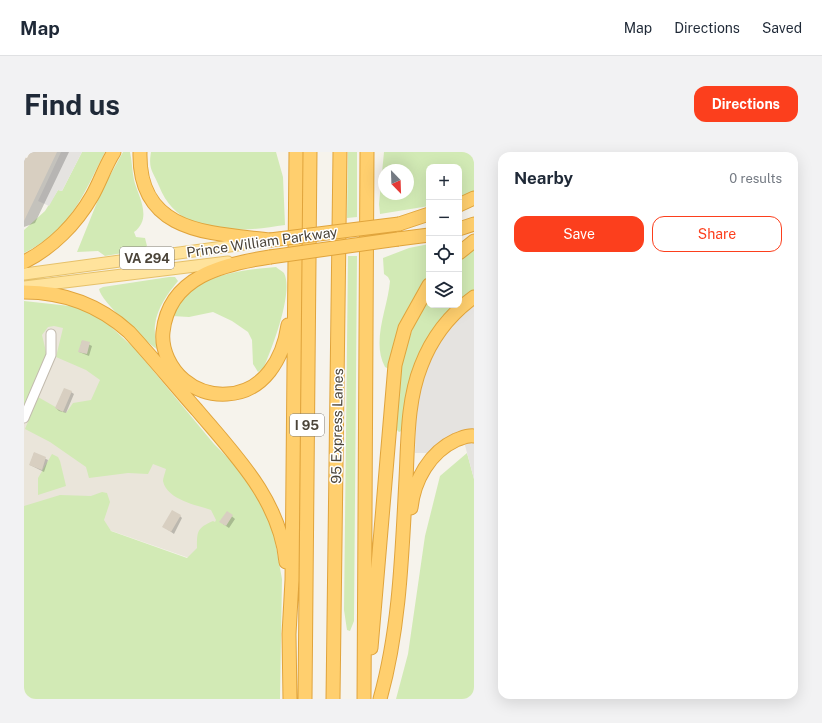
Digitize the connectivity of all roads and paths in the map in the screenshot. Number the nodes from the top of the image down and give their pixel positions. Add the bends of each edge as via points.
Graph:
1 (114, 152) edge
2 (140, 152) edge
3 (287, 152) edge
4 (296, 152) edge
5 (311, 152) edge
6 (340, 152) edge
7 (367, 152) edge
8 (376, 152) edge
9 (366, 195) junction
10 (474, 198) edge
11 (462, 204) edge
12 (474, 208) edge
13 (462, 211) edge
14 (294, 215) junction
15 (426, 215) edge
16 (426, 220) edge
17 (399, 224) junction
18 (474, 224) edge
19 (462, 228) edge
20 (426, 235) edge
21 (270, 240) junction
22 (474, 241) edge
23 (462, 250) edge
24 (270, 257) junction
25 (24, 262) edge
26 (24, 274) edge
27 (24, 287) edge
28 (426, 290) edge
29 (24, 292) edge
30 (293, 292) junction
31 (474, 298) edge
32 (51, 334) dead end
33 (24, 418) edge
34 (474, 436) edge
35 (474, 440) edge
36 (410, 520) junction
37 (401, 563) junction
38 (290, 627) junction
39 (363, 672) junction
40 (290, 699) edge
41 (305, 699) edge
42 (333, 699) edge
43 (364, 699) edge
44 (380, 699) edge

1 - 25 highway via 92,196 75,221 52,244
2 - 21 highway via 141,173 148,194 171,219 205,233
3 - 14 highway via 291,166
4 - 14 highway
5 - 41 highway, I 95
6 - 42 highway, 95 Express Lanes
7 - 9 highway
8 - 9 highway
9 - 39 highway
10 - 11 highway
12 - 13 highway
14 - 30 highway
15 - 17 highway
16 - 17 highway, Prince William Parkway / VA 294
17 - 21 highway, Prince William Parkway / VA 294, bridge
18 - 19 highway
20 - 24 highway, Prince William Parkway / VA 294, bridge
21 - 26 main road, Prince William Parkway / VA 294
22 - 23 highway
24 - 27 main road, Prince William Parkway / VA 294
24 - 30 highway via 241,261 219,268 192,282 178,294 166,316 162,336 165,352 174,370 194,387 211,393 244,391 259,383 273,366 283,346
28 - 39 highway via 405,328 396,365 371,647
29 - 38 highway via 45,293 78,301 108,315 120,324 147,351 246,468 263,493 283,545
30 - 38 highway
31 - 37 highway via 453,314 435,337 415,383 410,417
32 - 33 street via 51,355
34 - 36 highway via 448,444 427,465 414,493
35 - 36 highway via 453,449 435,466 427,478
36 - 37 highway
37 - 44 highway via 391,655
38 - 40 highway
39 - 43 highway

